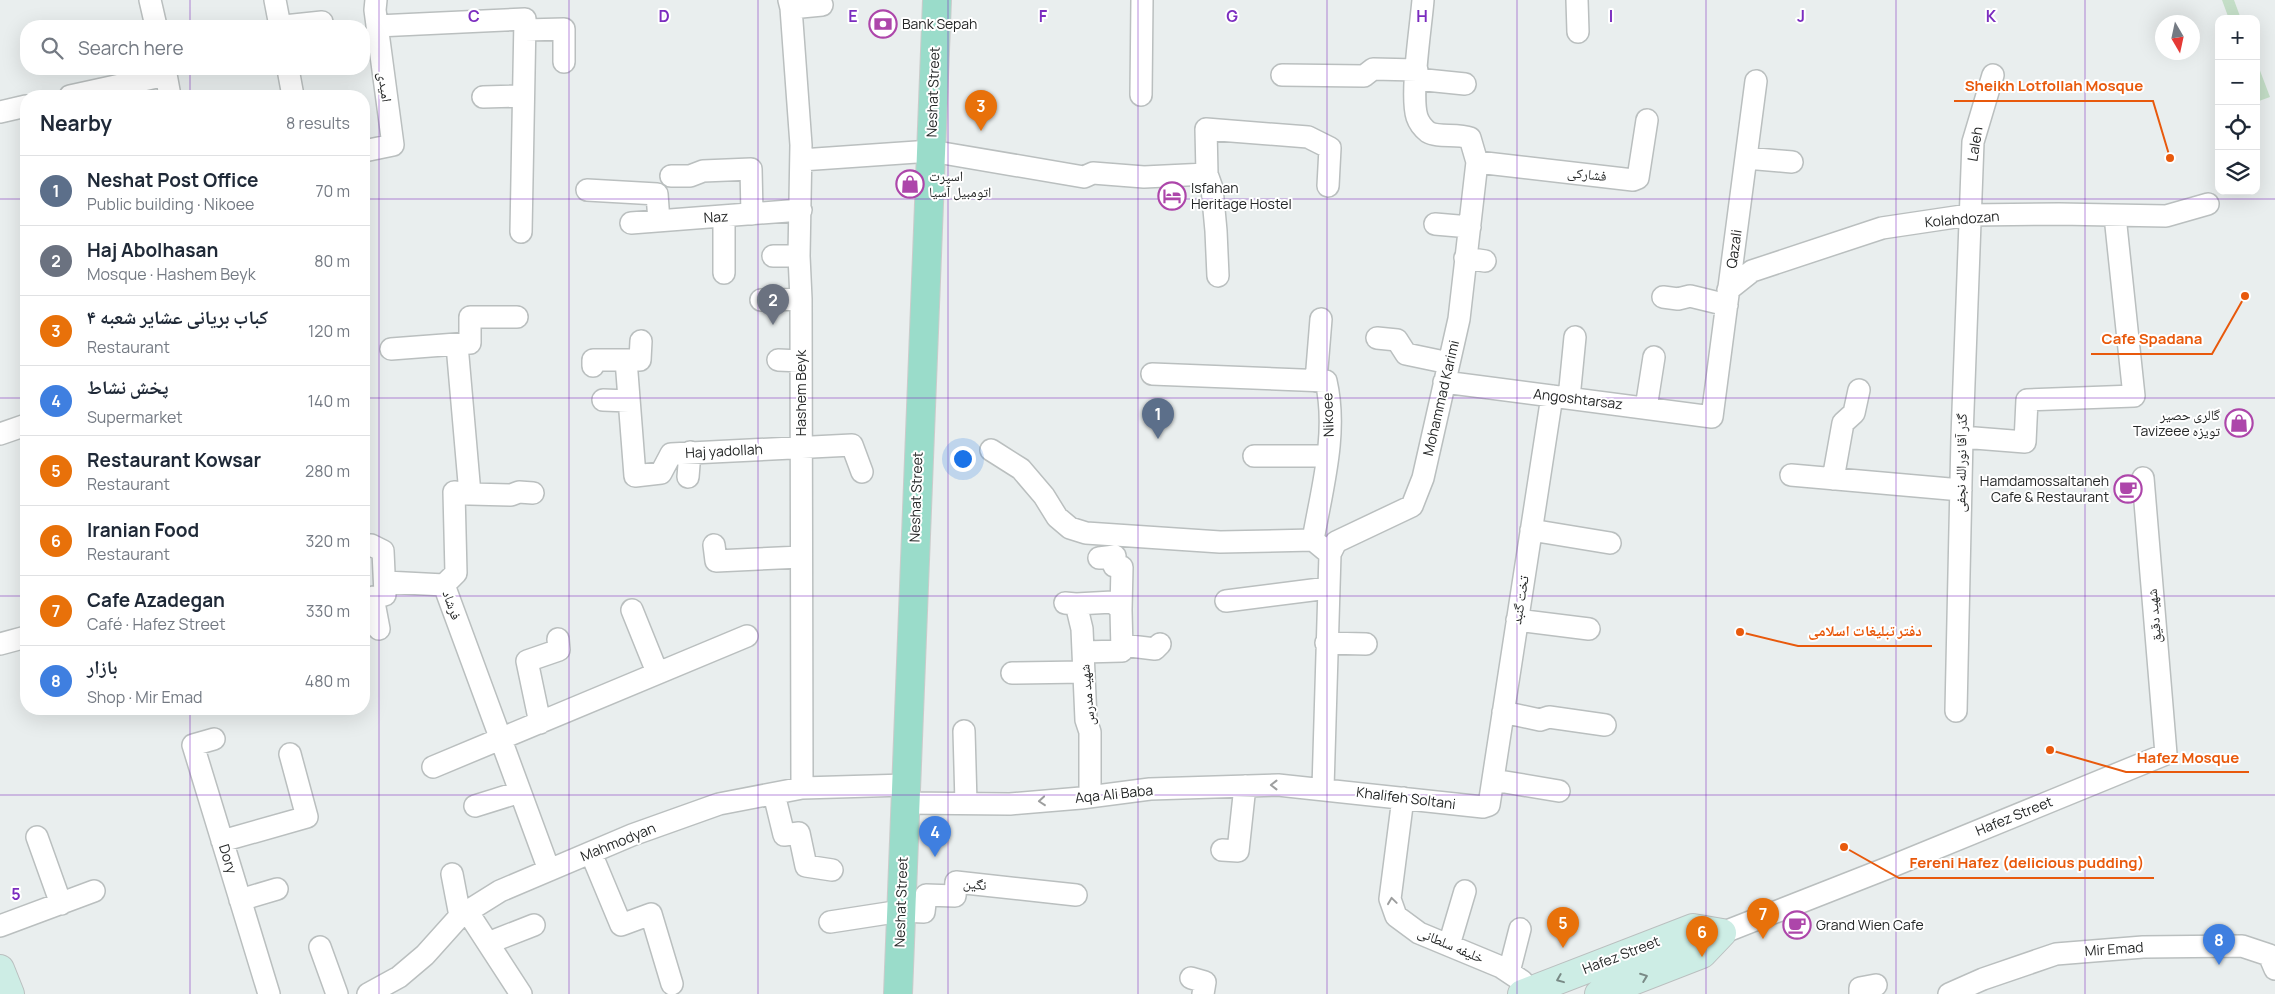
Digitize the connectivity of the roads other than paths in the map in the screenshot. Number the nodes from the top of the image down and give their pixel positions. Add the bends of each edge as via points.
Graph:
1 (150, 0) edge
2 (274, 0) edge
3 (376, 0) edge
4 (937, 0) edge
5 (1142, 0) edge
6 (1423, 0) edge
7 (1577, 0) edge
8 (790, 4) edge
9 (822, 5) dead end
10 (155, 20) edge
11 (279, 20) edge
12 (377, 26) junction
13 (525, 30) junction
14 (1578, 32) dead end
15 (564, 62) dead end
16 (1416, 74) junction
17 (159, 75) edge
18 (166, 75) edge
19 (289, 75) edge
20 (1282, 75) dead end
21 (1993, 75) dead end
22 (1756, 81) dead end
23 (1465, 84) dead end
24 (129, 90) edge
25 (169, 90) edge
26 (292, 90) edge
27 (1141, 95) dead end
28 (524, 96) junction
29 (483, 97) dead end
30 (20, 107) edge
31 (0, 112) edge
32 (1646, 120) dead end
33 (370, 150) edge
34 (931, 151) junction
35 (1746, 158) junction
36 (801, 160) junction
37 (1477, 162) junction
38 (1792, 162) dead end
39 (1207, 174) junction
40 (671, 176) dead end
41 (1328, 186) dead end
42 (587, 190) dead end
43 (2208, 204) dead end
44 (801, 210) junction
45 (752, 214) junction
46 (1969, 215) junction
47 (724, 216) junction
48 (2116, 216) junction
49 (659, 220) junction
50 (631, 223) dead end
51 (1436, 224) dead end
52 (1470, 226) junction
53 (521, 232) dead end
54 (774, 256) dead end
55 (799, 256) junction
56 (724, 273) dead end
57 (1218, 276) dead end
58 (1662, 297) dead end
59 (1728, 297) junction
60 (801, 299) junction
61 (761, 300) dead end
62 (517, 317) dead end
63 (1321, 318) dead end
64 (1575, 337) dead end
65 (1377, 338) dead end
66 (641, 341) dead end
67 (457, 345) junction
68 (391, 349) dead end
69 (1654, 357) dead end
70 (626, 360) junction
71 (778, 360) dead end
72 (801, 361) junction
73 (593, 366) dead end
74 (1446, 372) junction
75 (1152, 374) dead end
76 (1321, 381) junction
77 (1859, 390) dead end
78 (1560, 397) junction
79 (603, 400) dead end
80 (629, 401) junction
81 (1646, 408) junction
82 (1712, 417) joint
83 (20, 427) edge
84 (0, 434) edge
85 (1962, 436) junction
86 (801, 448) junction
87 (991, 450) dead end
88 (690, 452) junction
89 (1254, 456) dead end
90 (1327, 456) junction
91 (862, 472) dead end
92 (1791, 475) dead end
93 (688, 477) dead end
94 (2143, 478) dead end
95 (1833, 479) junction
96 (1960, 490) junction
97 (533, 493) dead end
98 (470, 494) junction
99 (1531, 530) junction
100 (1313, 540) junction
101 (1610, 543) dead end
102 (370, 544) edge
103 (714, 545) dead end
104 (1330, 554) junction
105 (801, 557) junction
106 (1099, 558) dead end
107 (386, 582) junction
108 (444, 585) junction
109 (1328, 588) junction
110 (1226, 601) dead end
111 (1126, 606) junction
112 (632, 610) dead end
113 (1517, 620) junction
114 (379, 629) dead end
115 (1590, 629) dead end
116 (747, 636) dead end
117 (20, 639) edge
118 (558, 639) dead end
119 (1326, 643) junction
120 (0, 644) edge
121 (1160, 644) dead end
122 (1366, 644) dead end
123 (1122, 645) junction
124 (1084, 662) junction
125 (657, 672) junction
126 (1012, 673) dead end
127 (1956, 711) dead end
128 (1503, 712) junction
129 (540, 722) junction
130 (1605, 725) dead end
131 (964, 731) dead end
132 (214, 739) dead end
133 (501, 739) junction
134 (290, 754) dead end
135 (2166, 754) joint
136 (433, 768) dead end
137 (1493, 780) junction
138 (1245, 786) junction
139 (802, 788) junction
140 (1323, 788) junction
141 (1559, 791) dead end
142 (520, 792) junction
143 (774, 794) junction
144 (905, 794) junction
145 (1090, 797) junction
146 (1403, 798) junction
147 (966, 803) junction
148 (1489, 805) joint
149 (475, 806) dead end
150 (37, 837) dead end
151 (222, 841) junction
152 (1222, 850) dead end
153 (591, 853) junction
154 (549, 870) junction
155 (832, 870) dead end
156 (452, 874) dead end
157 (278, 889) dead end
158 (94, 891) dead end
159 (1465, 891) dead end
160 (1076, 895) dead end
161 (240, 900) junction
162 (60, 904) junction
163 (901, 911) junction
164 (464, 914) junction
165 (830, 922) dead end
166 (534, 925) dead end
167 (0, 926) edge
168 (1520, 929) dead end
169 (1722, 933) junction
170 (488, 943) junction
171 (1449, 945) junction
172 (320, 947) dead end
173 (0, 969) edge
174 (2275, 969) edge
175 (672, 984) dead end
176 (1520, 986) edge
177 (1974, 989) edge
178 (10, 994) edge
179 (269, 994) edge
180 (338, 994) edge
181 (368, 994) edge
182 (521, 994) edge
183 (898, 994) edge
184 (1599, 994) edge
185 (1949, 994) edge

1 - 10 street
2 - 11 street
3 - 12 street, امیدی
4 - 34 main road, Neshat Street
5 - 27 street
6 - 16 street, Mohammad Karimi
7 - 14 street
8 - 9 street
8 - 36 street, Hashem Beyk
12 - 13 street via 525,19
12 - 33 street, امیدی via 393,145
13 - 15 street via 564,29
13 - 28 street
16 - 20 street via 1373,69 1364,76
16 - 23 street
16 - 37 street, Mohammad Karimi via 1416,115 1421,126 1430,133 1470,138
17 - 24 street
18 - 25 street
19 - 26 street
21 - 46 street, Laleh via 1973,142
22 - 35 street, Qazali
28 - 29 street
28 - 53 street
30 - 31 street
32 - 37 street, فشارکی via 1638,178 1633,180
34 - 36 street
34 - 39 street via 1084,177 1093,173 1144,177
34 - 144 main road, Neshat Street
35 - 38 street
35 - 59 street, Qazali
36 - 44 street, Hashem Beyk
37 - 52 street, Mohammad Karimi
39 - 41 street via 1206,129 1308,137 1330,148
39 - 57 street via 1212,188
40 - 45 street via 751,168
42 - 49 street via 657,194
43 - 48 street, Kolahdozan via 2166,216
44 - 45 street, Naz
44 - 55 street, Hashem Beyk
45 - 47 street, Naz
46 - 48 street, Kolahdozan
46 - 59 street, Kolahdozan via 1882,228 1752,271
46 - 85 street, گذر آقا نورالله نجفی
47 - 49 street, Naz
47 - 56 street
48 - 85 street via 2134,396 2027,400 2025,442
49 - 50 street, Naz
51 - 52 street
52 - 74 street, Mohammad Karimi via 1475,260
54 - 55 street
55 - 60 street, Hashem Beyk
58 - 59 street
59 - 82 street, Qazali
60 - 61 street
60 - 72 street, Hashem Beyk
62 - 67 street via 470,317 470,343
63 - 76 street
64 - 78 street, تخت گنبد
65 - 74 street, Angoshtarsaz via 1397,340 1406,354
66 - 70 street via 640,360
67 - 68 street
67 - 98 street
69 - 81 street
70 - 73 street via 593,360
70 - 80 street, Haj yadollah
71 - 72 street
72 - 86 street, Hashem Beyk
74 - 78 street, Angoshtarsaz
74 - 104 street, Mohammad Karimi via 1423,478 1412,506 1336,542
75 - 76 street, Nikoee
76 - 90 street, Nikoee via 1330,396
77 - 95 street via 1854,413 1843,423
78 - 81 street, Angoshtarsaz
78 - 99 street, تخت گنبد
79 - 80 street
80 - 88 street, Haj yadollah via 635,476 662,473 670,454
81 - 82 street, Angoshtarsaz
83 - 84 street
85 - 96 street, گذر آقا نورالله نجفی
86 - 88 street, Haj yadollah
86 - 91 street, Haj yadollah via 852,444
86 - 105 street, Hashem Beyk
87 - 100 street via 1021,469 1057,517 1070,528 1086,533 1220,542
88 - 93 street
89 - 90 street
90 - 100 street, Nikoee
92 - 95 street
94 - 135 street, شهید دقیق
95 - 96 street
96 - 127 street, گذر آقا نورالله نجفی
97 - 98 street
98 - 108 street, فرشاد via 454,492 456,573
99 - 101 street
99 - 113 street, تخت گنبد
100 - 104 street
102 - 107 street via 383,552
103 - 105 street via 716,561
104 - 109 street
105 - 139 street, Hashem Beyk
106 - 111 street via 1115,556 1114,566 1122,567
107 - 108 street
107 - 114 street via 386,596 373,598
108 - 133 street, فرشاد
109 - 110 street
109 - 119 street
111 - 123 street
111 - 124 street, شهید مدرس via 1113,602 1070,604 1082,629
112 - 125 street
113 - 115 street
113 - 128 street, تخت گنبد
116 - 125 street
117 - 120 street
118 - 129 street via 559,650 527,661
119 - 122 street
119 - 140 street
121 - 123 street via 1155,649
123 - 124 street via 1121,652
124 - 126 street
124 - 145 street, شهید مدرس via 1086,720 1090,732
125 - 129 street
128 - 130 street via 1540,720 1549,717
128 - 137 street, تخت گنبد
129 - 133 street
131 - 147 street
132 - 151 street, Dory via 193,745
133 - 136 street
133 - 142 street, فرشاد
134 - 151 street via 307,817
135 - 169 street, Hafez Street
137 - 141 street
137 - 148 street, تخت گنبد
140 -> 138 street, Aqa Ali Baba via 1278,784
138 - 145 street, Aqa Ali Baba via 1150,789
138 - 152 street via 1238,851
139 - 143 street, Mahmodyan
139 - 144 street, Mahmodyan
140 - 146 street, Khalifeh Soltani
142 - 149 street
142 - 154 street, فرشاد
143 - 153 street, Mahmodyan via 718,804
143 - 155 street via 784,835 799,833 806,866
144 - 147 street, Aqa Ali Baba
144 - 163 main road, Neshat Street
145 -> 147 street, Aqa Ali Baba via 1010,804
146 - 148 street, Khalifeh Soltani
171 -> 146 street, خلیفه سلطانی via 1419,933 1396,916 1390,899
150 - 162 street
151 - 161 street, Dory
153 - 154 street, Mahmodyan
153 - 175 street via 621,925 651,914
154 - 164 street, Mahmodyan via 500,891
156 - 164 street
157 - 161 street
158 - 162 street
159 - 171 street
160 - 163 street, نگین via 956,882 955,896 926,895 924,912
161 - 179 street, Dory
162 - 167 street
163 - 165 street
163 - 183 main road, Neshat Street
164 - 170 street
164 - 181 street, Mahmodyan via 406,972
166 - 170 street
168 - 176 street
169 -> 176 street, Hafez Street via 1693,928
184 -> 169 street, Hafez Street via 1702,954
170 - 182 street
171 - 176 street, خلیفه سلطانی via 1501,966
172 - 180 street
173 - 178 street
174 - 177 street, Mir Emad via 2269,955 2242,946 2143,947 2056,954
177 - 185 street, Mir Emad

